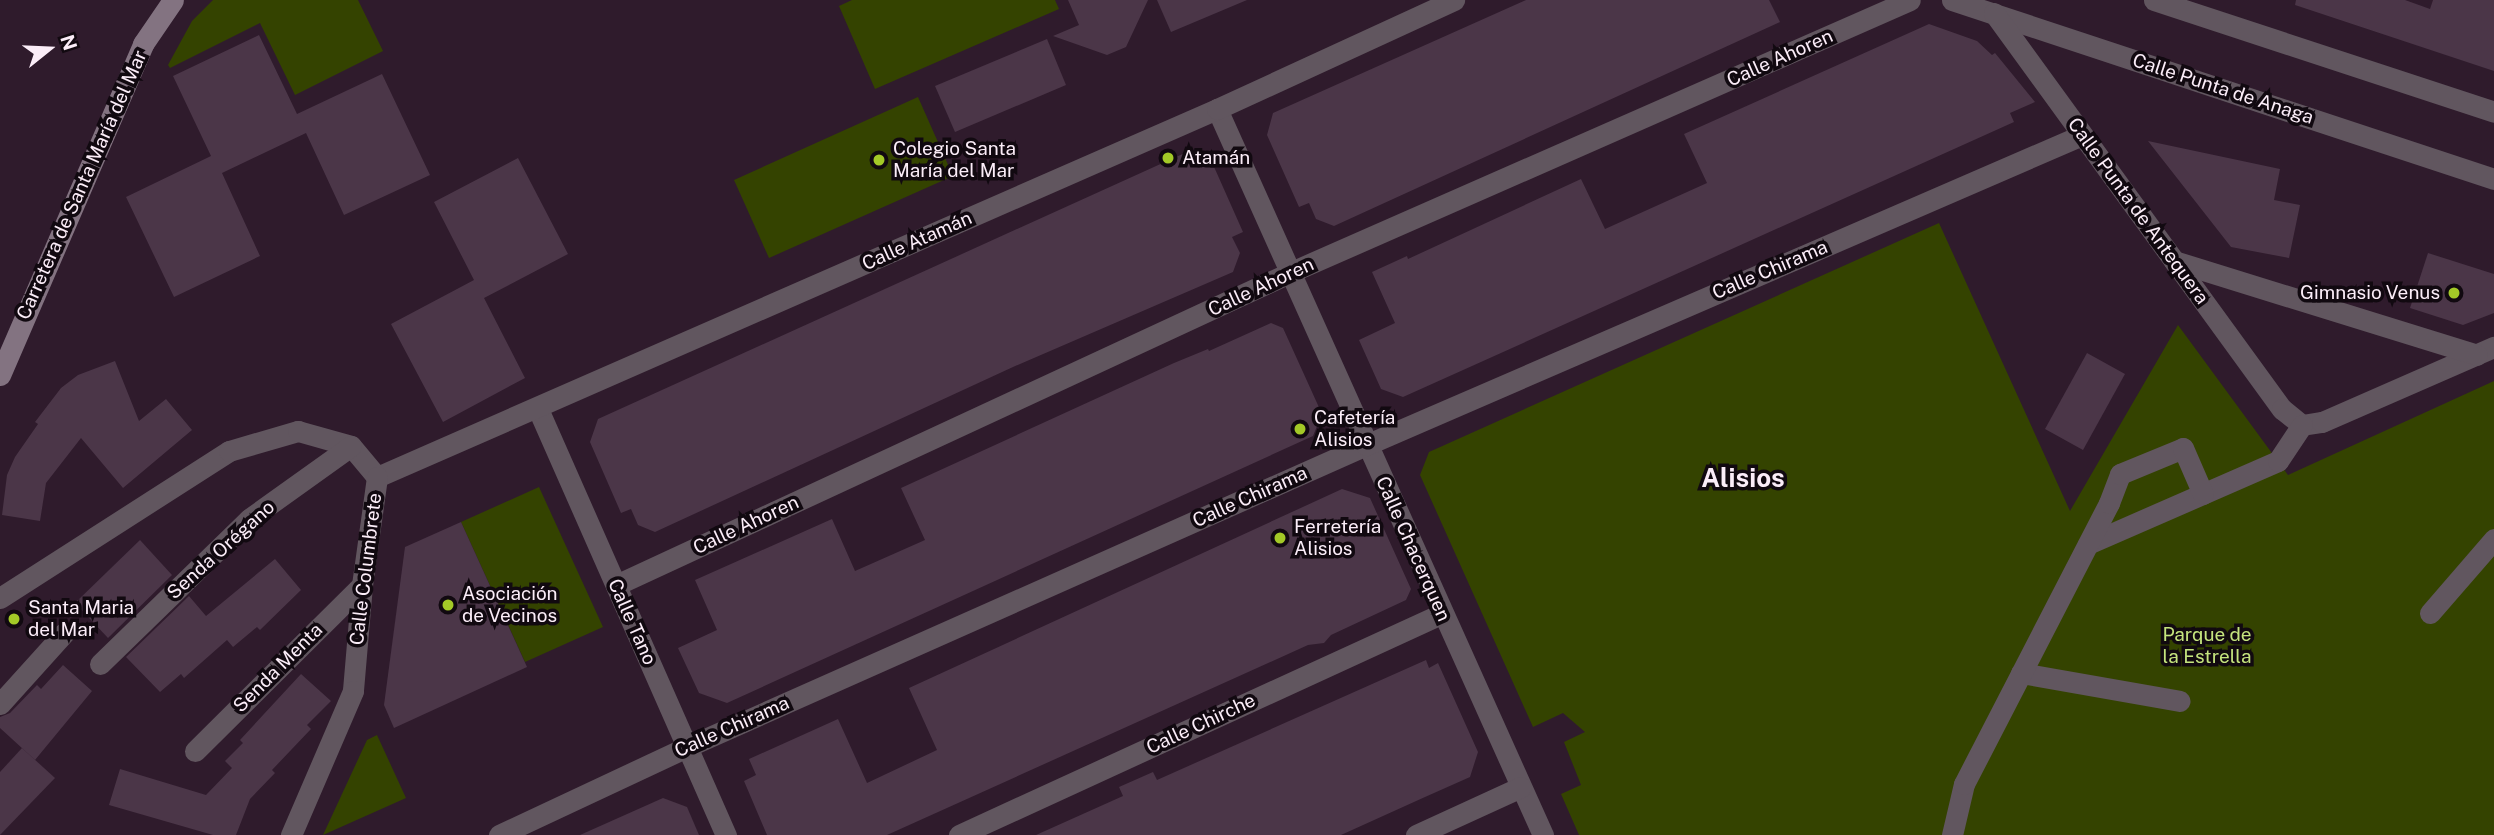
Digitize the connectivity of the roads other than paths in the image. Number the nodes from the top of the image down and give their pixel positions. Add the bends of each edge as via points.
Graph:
1 (173, 0) edge
2 (1454, 0) edge
3 (1910, 0) edge
4 (1952, 0) edge
5 (2154, 0) edge
6 (1994, 13) junction
7 (1217, 109) junction
8 (2494, 112) edge
9 (2082, 135) junction
10 (2494, 179) edge
11 (2174, 261) junction
12 (1289, 273) junction
13 (2485, 351) edge
14 (0, 375) edge
15 (538, 409) junction
16 (2302, 425) junction
17 (1366, 445) junction
18 (351, 446) junction
19 (377, 477) junction
20 (2203, 494) junction
21 (2494, 539) edge
22 (2088, 544) junction
23 (362, 585) junction
24 (616, 585) junction
25 (0, 598) edge
26 (1443, 613) junction
27 (2430, 613) dead end
28 (64, 633) dead end
29 (100, 664) dead end
30 (2021, 673) junction
31 (2180, 701) dead end
32 (0, 704) edge
33 (687, 747) junction
34 (195, 751) dead end
35 (1521, 787) junction
36 (290, 835) edge
37 (499, 835) edge
38 (726, 835) edge
39 (959, 835) edge
40 (1416, 835) edge
41 (1543, 835) edge
42 (1952, 835) edge

1 - 14 main road, Carretera de Santa María del Mar via 143,44
2 - 7 street, Calle Atamán
3 - 12 street, Calle Ahoren
4 - 6 street, Calle Punta de Anaga
5 - 8 street
6 - 9 street, Calle Punta de Antequera
6 - 10 street, Calle Punta de Anaga
7 - 12 street, Calle Chacerquen
7 - 15 street, Calle Atamán
9 - 11 street, Calle Punta de Antequera
9 - 17 street, Calle Chirama
11 - 13 street
11 - 16 street, Calle Punta de Antequera via 2282,409
12 - 17 street, Calle Chacerquen
12 - 24 street, Calle Ahoren
13 - 16 street via 2322,422
15 - 19 street, Calle Atamán
15 - 24 street, Calle Tano
16 - 20 street via 2278,461
17 - 26 street, Calle Chacerquen
17 - 33 street, Calle Chirama
18 - 19 street, Calle Columbrete
18 - 25 street via 298,431 229,451
18 - 29 street, Senda Orégano via 249,519
19 - 23 street, Calle Columbrete
20 - 22 street
20 - 22 street via 2183,448 2120,474
21 - 27 street
22 - 30 street
23 - 34 street, Senda Menta
23 - 36 street, Calle Columbrete via 353,691
24 - 33 street, Calle Tano
26 - 35 street, Calle Chacerquen
26 - 39 street, Calle Chirche
28 - 32 street
30 - 31 street
30 - 42 street via 1964,784
33 - 37 street, Calle Chirama
33 - 38 street, Calle Tano
35 - 40 street
35 - 41 street, Calle Chacerquen

